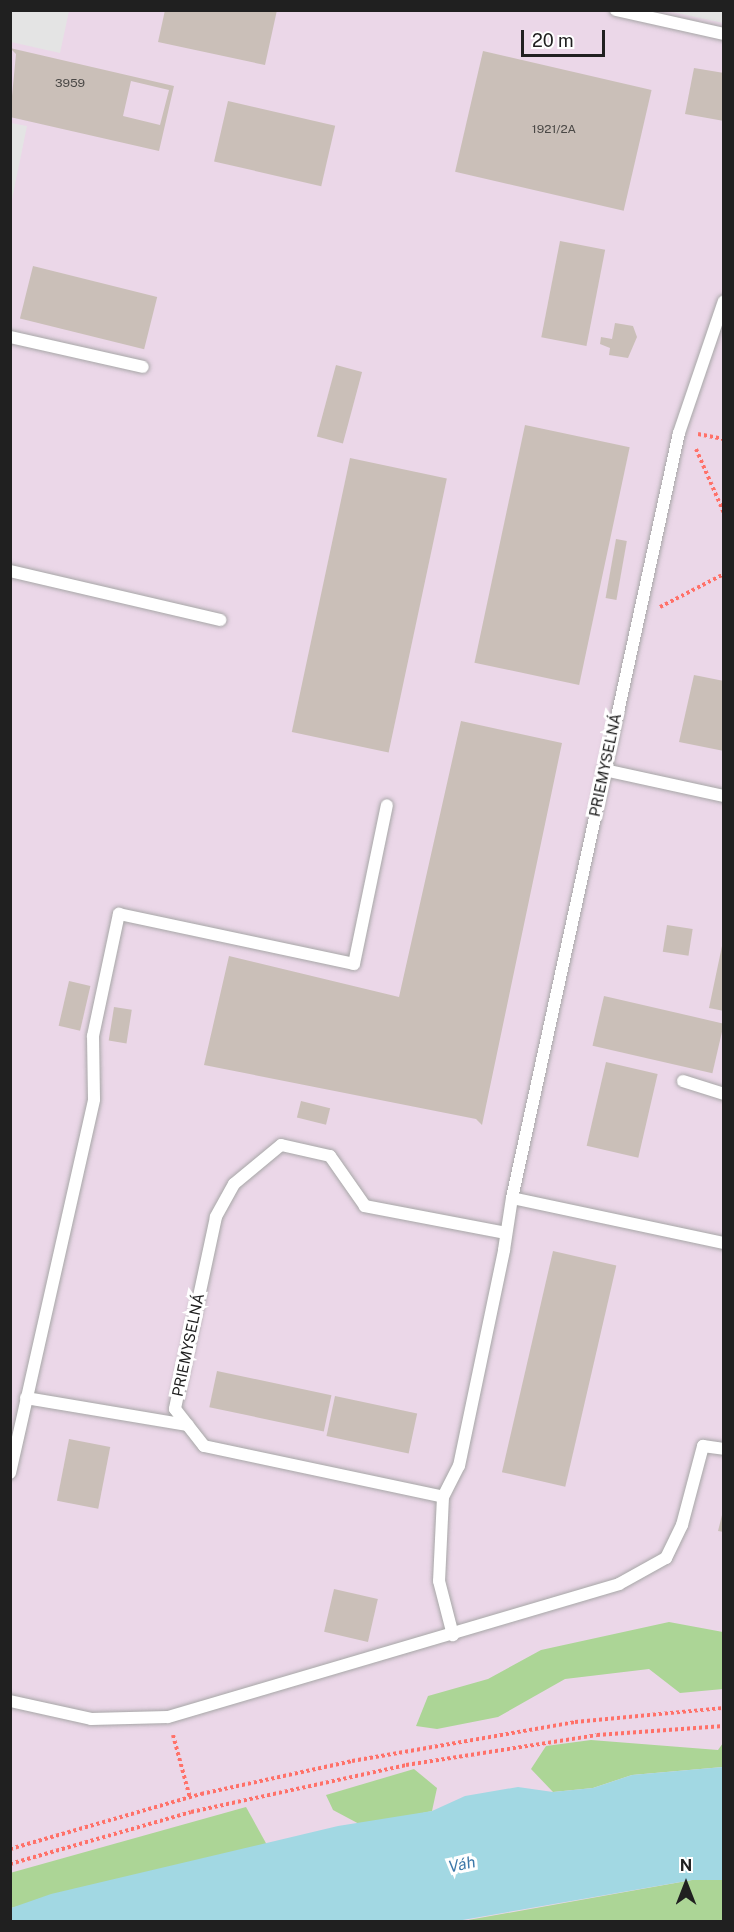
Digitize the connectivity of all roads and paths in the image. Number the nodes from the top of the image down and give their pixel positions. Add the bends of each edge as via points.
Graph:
1 (616, 10) edge
2 (723, 34) edge
3 (723, 301) edge
4 (10, 337) edge
5 (142, 367) dead end
6 (689, 432) dead end
7 (723, 513) edge
8 (10, 571) edge
9 (723, 574) edge
10 (637, 619) junction
11 (220, 620) dead end
12 (604, 770) junction
13 (723, 796) edge
14 (387, 806) dead end
15 (683, 1081) dead end
16 (723, 1094) edge
17 (512, 1198) junction
18 (507, 1233) junction
19 (723, 1243) edge
20 (26, 1398) junction
21 (188, 1425) junction
22 (723, 1449) edge
23 (10, 1473) edge
24 (443, 1497) junction
25 (453, 1635) junction
26 (10, 1701) edge
27 (723, 1708) edge
28 (168, 1717) junction
29 (723, 1726) edge
30 (190, 1797) junction
31 (10, 1849) edge
32 (10, 1864) edge

1 - 2 lane
3 - 10 lane, PRIEMYSELNÁ via 679,433
4 - 5 lane
6 - 7 path
8 - 11 lane
9 - 10 path
10 - 12 lane, PRIEMYSELNÁ
12 - 13 lane
12 - 17 lane, PRIEMYSELNÁ
14 - 20 lane via 354,963 119,914 93,1036 94,1099
15 - 16 lane
17 - 18 lane, PRIEMYSELNÁ
17 - 19 lane
18 - 21 lane, PRIEMYSELNÁ via 365,1206 330,1156 281,1145 234,1184 216,1217 175,1409
18 - 24 lane, PRIEMYSELNÁ via 459,1466
20 - 21 lane
20 - 23 lane
21 - 24 lane, PRIEMYSELNÁ via 204,1446
22 - 25 lane via 703,1446 677,1541 654,1567 619,1584
24 - 25 lane via 439,1581
25 - 28 lane
26 - 28 lane via 91,1719
27 - 30 path via 482,1737
28 - 30 path
29 - 32 path via 597,1735 406,1765 191,1812
30 - 31 path

